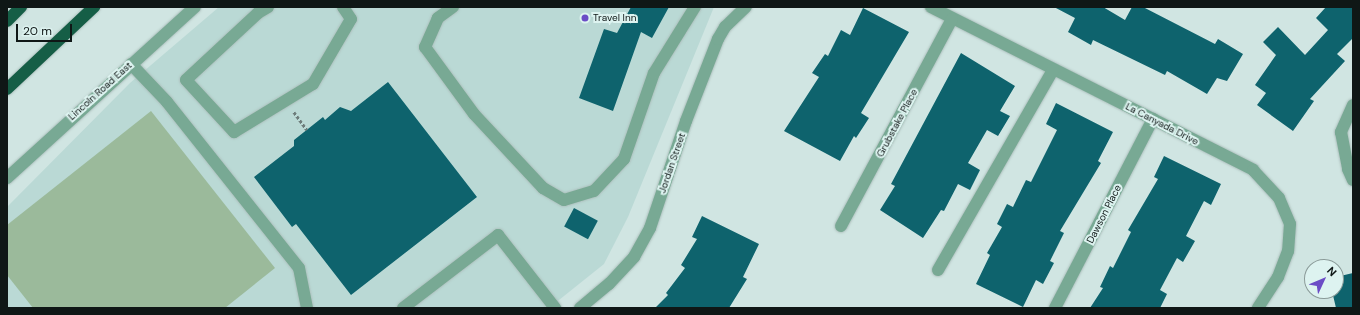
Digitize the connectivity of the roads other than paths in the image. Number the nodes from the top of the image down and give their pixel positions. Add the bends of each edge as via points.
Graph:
1 (21, 7) edge
2 (94, 7) edge
3 (195, 7) edge
4 (268, 7) edge
5 (343, 7) edge
6 (453, 7) edge
7 (695, 7) edge
8 (746, 7) edge
9 (931, 7) edge
10 (952, 19) junction
11 (7, 20) edge
12 (131, 64) junction
13 (1053, 70) junction
14 (7, 89) edge
15 (1353, 105) edge
16 (1153, 119) junction
17 (7, 178) edge
18 (1353, 180) edge
19 (841, 226) dead end
20 (938, 270) dead end
21 (548, 306) edge
22 (307, 308) edge
23 (403, 308) edge
24 (580, 308) edge
25 (1056, 308) edge
26 (1258, 308) edge

1 - 11 highway
2 - 14 highway
3 - 12 street, Lincoln Road East
4 - 5 street via 258,13 186,80 234,132 313,84 351,19
6 - 7 street via 438,18 425,47 474,114 542,188 564,200 594,191 624,160 654,73
8 - 24 street, Jordan Street via 725,27 718,39 686,121 650,228 634,257 609,284
9 - 10 street, La Canyada Drive
10 - 13 street, La Canyada Drive
10 - 19 street, Grubstake Place
12 - 17 street, Lincoln Road East
12 - 22 street via 167,102 299,268
13 - 16 street, La Canyada Drive
13 - 20 street
15 - 18 street via 1341,132 1348,169
16 - 25 street, Dawson Place
16 - 26 street, La Canyada Drive via 1253,170 1279,198 1290,224 1288,251 1278,277
21 - 23 street via 498,235

